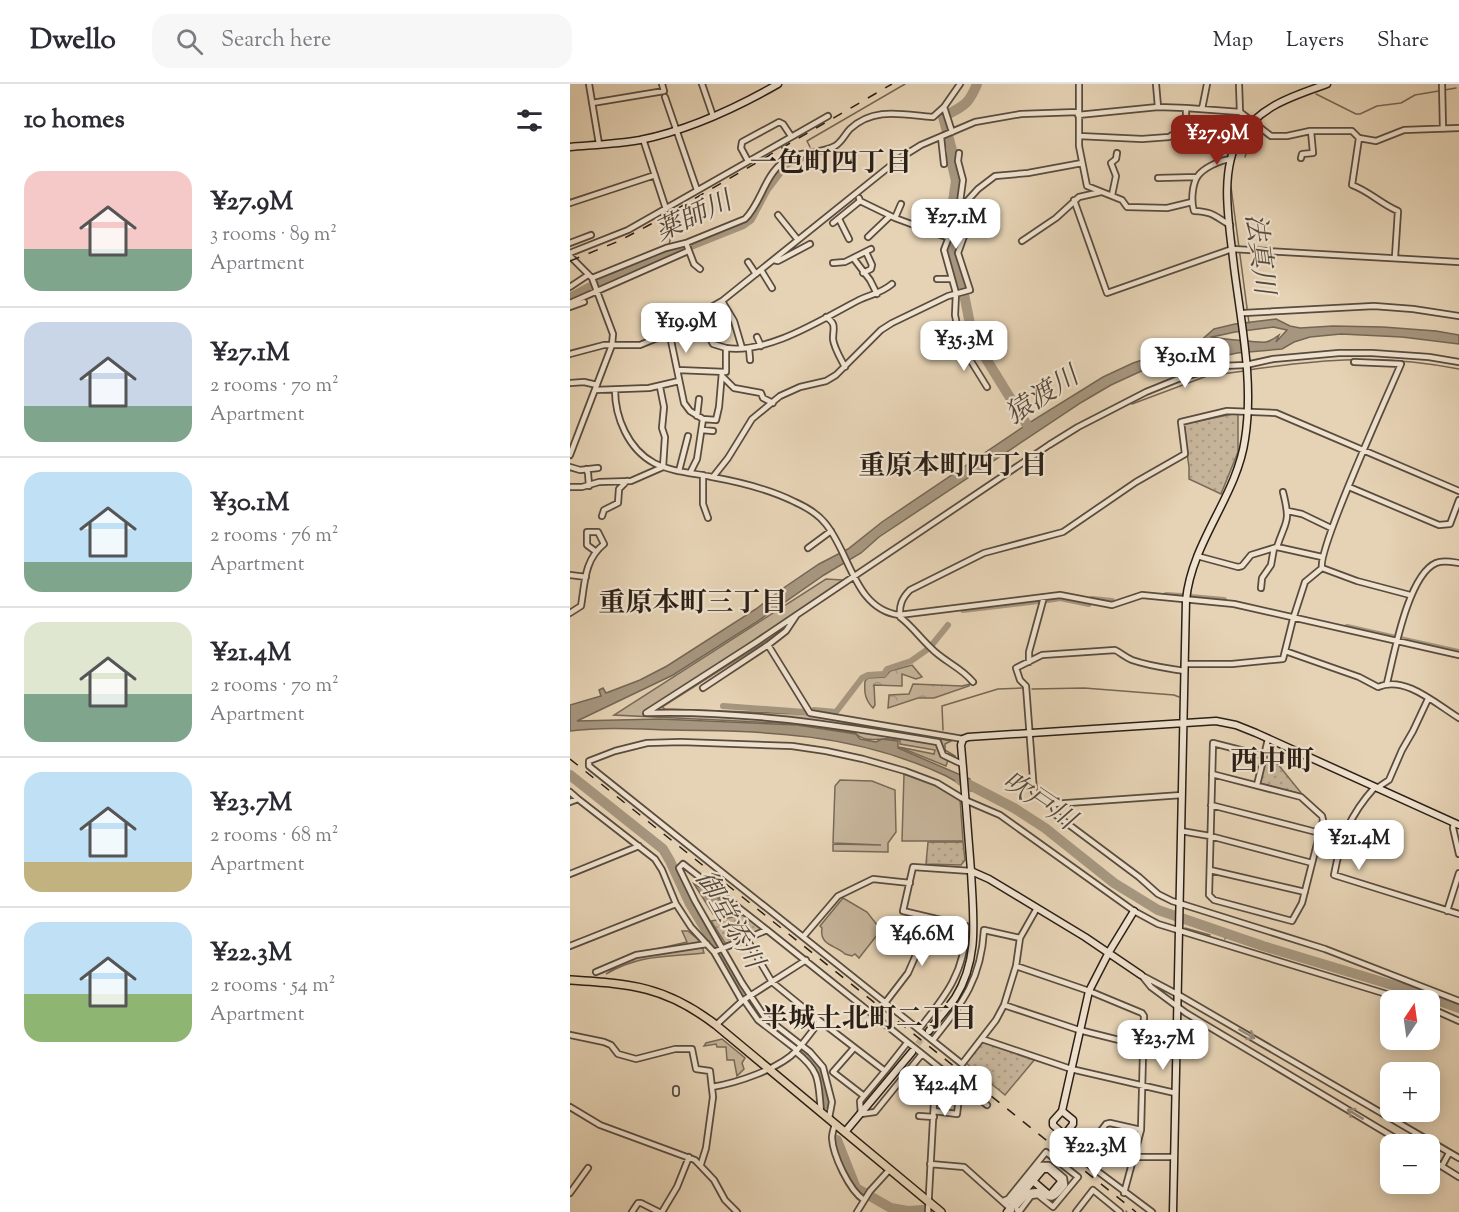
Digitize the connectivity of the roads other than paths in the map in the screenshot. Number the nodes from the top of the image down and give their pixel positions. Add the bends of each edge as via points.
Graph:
1 (589, 84) edge
2 (662, 84) edge
3 (702, 84) edge
4 (778, 84) edge
5 (960, 84) edge
6 (1079, 84) edge
7 (1156, 84) edge
8 (1207, 84) edge
9 (1239, 84) edge
10 (1327, 84) edge
11 (1441, 86) edge
12 (665, 97) dead end
13 (592, 103) junction
14 (1158, 107) junction
15 (1186, 108) junction
16 (945, 109) junction
17 (1202, 109) junction
18 (1240, 112) junction
19 (1078, 114) junction
20 (713, 116) junction
21 (828, 116) dead end
22 (1252, 122) junction
23 (1459, 128) edge
24 (1443, 129) junction
25 (676, 130) junction
26 (1311, 131) junction
27 (947, 134) junction
28 (791, 136) junction
29 (1079, 136) junction
30 (1359, 138) junction
31 (643, 139) junction
32 (599, 144) junction
33 (570, 147) edge
34 (959, 153) dead end
35 (1117, 153) dead end
36 (1301, 158) dead end
37 (1231, 159) junction
38 (748, 161) junction
39 (1082, 163) junction
40 (944, 164) dead end
41 (655, 175) junction
42 (1197, 177) junction
43 (1158, 178) dead end
44 (697, 190) junction
45 (1101, 192) junction
46 (857, 193) junction
47 (1112, 195) junction
48 (1074, 200) junction
49 (860, 201) junction
50 (1191, 202) junction
51 (570, 203) edge
52 (901, 204) dead end
53 (666, 209) junction
54 (963, 211) junction
55 (949, 214) dead end
56 (778, 215) dead end
57 (892, 217) junction
58 (839, 219) junction
59 (833, 223) dead end
60 (1230, 225) junction
61 (591, 236) dead end
62 (868, 237) dead end
63 (950, 238) junction
64 (849, 239) dead end
65 (798, 240) junction
66 (1022, 241) dead end
67 (570, 243) edge
68 (686, 243) junction
69 (810, 244) dead end
70 (1236, 249) junction
71 (688, 250) junction
72 (570, 255) edge
73 (1395, 257) junction
74 (854, 259) junction
75 (774, 260) junction
76 (748, 261) dead end
77 (1459, 262) edge
78 (833, 263) dead end
79 (700, 269) dead end
80 (761, 270) junction
81 (863, 273) junction
82 (756, 274) junction
83 (590, 277) junction
84 (937, 279) dead end
85 (952, 279) junction
86 (892, 284) dead end
87 (570, 287) edge
88 (772, 288) dead end
89 (598, 292) junction
90 (956, 293) junction
91 (877, 294) junction
92 (948, 296) junction
93 (722, 301) junction
94 (584, 302) dead end
95 (570, 305) edge
96 (954, 305) junction
97 (1242, 313) junction
98 (698, 315) junction
99 (1459, 316) edge
100 (826, 317) junction
101 (669, 331) junction
102 (757, 337) dead end
103 (612, 345) junction
104 (761, 346) junction
105 (726, 348) junction
106 (742, 348) junction
107 (749, 348) junction
108 (570, 354) edge
109 (750, 360) dead end
110 (1354, 362) dead end
111 (1459, 362) edge
112 (1246, 365) junction
113 (845, 367) junction
114 (678, 370) junction
115 (722, 374) junction
116 (679, 381) junction
117 (570, 383) edge
118 (660, 387) junction
119 (987, 387) dead end
120 (596, 388) junction
121 (615, 390) junction
122 (699, 399) dead end
123 (773, 403) junction
124 (1247, 411) junction
125 (697, 416) junction
126 (703, 419) junction
127 (702, 429) junction
128 (712, 432) dead end
129 (688, 436) dead end
130 (1364, 452) junction
131 (570, 455) edge
132 (570, 467) edge
133 (663, 467) junction
134 (598, 468) dead end
135 (586, 470) junction
136 (679, 471) junction
137 (690, 473) junction
138 (703, 475) junction
139 (713, 477) junction
140 (627, 481) junction
141 (570, 486) edge
142 (589, 486) junction
143 (1349, 488) junction
144 (1459, 491) edge
145 (1283, 492) dead end
146 (1459, 500) edge
147 (1288, 511) junction
148 (602, 516) dead end
149 (708, 518) dead end
150 (1331, 528) junction
151 (831, 531) junction
152 (1276, 547) junction
153 (808, 548) dead end
154 (595, 551) junction
155 (1197, 556) junction
156 (1322, 558) junction
157 (1459, 563) edge
158 (1322, 568) junction
159 (570, 575) edge
160 (855, 576) junction
161 (586, 577) junction
162 (1261, 588) dead end
163 (1410, 595) junction
164 (1044, 597) junction
165 (1186, 600) junction
166 (570, 613) edge
167 (797, 614) junction
168 (899, 615) junction
169 (1293, 619) junction
170 (1397, 641) junction
171 (768, 645) junction
172 (1285, 651) junction
173 (1459, 655) edge
174 (1029, 662) junction
175 (1184, 668) junction
176 (973, 682) dead end
177 (1387, 683) junction
178 (703, 688) dead end
179 (1428, 699) junction
180 (1459, 718) edge
181 (1184, 722) junction
182 (1030, 733) junction
183 (1268, 738) junction
184 (963, 739) junction
185 (1264, 756) junction
186 (962, 766) junction
187 (1212, 774) junction
188 (1257, 785) junction
189 (1376, 787) junction
190 (570, 792) edge
191 (1182, 795) junction
192 (965, 798) junction
193 (578, 799) junction
194 (570, 802) edge
195 (1053, 804) junction
196 (1211, 806) junction
197 (1457, 824) edge
198 (1181, 831) junction
199 (1320, 833) junction
200 (1209, 836) junction
201 (639, 846) junction
202 (1459, 854) edge
203 (1312, 863) junction
204 (1210, 870) junction
205 (971, 871) junction
206 (1459, 873) edge
207 (570, 874) edge
208 (910, 883) junction
209 (1305, 892) junction
210 (676, 904) junction
211 (1179, 904) junction
212 (1037, 908) junction
213 (1134, 911) junction
214 (1447, 911) junction
215 (1459, 914) edge
216 (922, 916) junction
217 (766, 930) junction
218 (1179, 931) junction
219 (803, 937) junction
220 (746, 938) junction
221 (1020, 938) junction
222 (707, 944) junction
223 (570, 946) edge
224 (723, 947) junction
225 (714, 952) junction
226 (1109, 952) junction
227 (806, 960) junction
228 (1016, 966) junction
229 (596, 972) dead end
230 (1141, 975) junction
231 (570, 980) edge
232 (772, 982) junction
233 (1089, 991) junction
234 (1380, 992) edge
235 (1177, 994) junction
236 (751, 996) junction
237 (743, 1000) junction
238 (1459, 1001) edge
239 (885, 1003) junction
240 (1004, 1005) junction
241 (1176, 1007) junction
242 (1440, 1012) edge
243 (820, 1021) junction
244 (1459, 1021) edge
245 (716, 1025) junction
246 (919, 1029) junction
247 (929, 1030) tunnel mouth
248 (1079, 1030) junction
249 (570, 1035) edge
250 (982, 1039) junction
251 (933, 1040) junction
252 (907, 1042) junction
253 (801, 1045) junction
254 (1143, 1046) junction
255 (854, 1048) junction
256 (796, 1051) junction
257 (912, 1052) tunnel mouth
258 (922, 1054) junction
259 (936, 1065) junction
260 (768, 1069) junction
261 (1071, 1069) junction
262 (885, 1071) junction
263 (903, 1078) junction
264 (1143, 1086) junction
265 (712, 1087) junction
266 (1175, 1093) junction
267 (934, 1094) junction
268 (864, 1096) junction
269 (935, 1103) junction
270 (987, 1105) dead end
271 (570, 1107) edge
272 (1062, 1111) dead end
273 (821, 1112) junction
274 (861, 1114) junction
275 (934, 1114) junction
276 (919, 1116) dead end
277 (829, 1118) junction
278 (835, 1124) junction
279 (1141, 1130) junction
280 (845, 1132) junction
281 (1388, 1134) edge
282 (1449, 1153) junction
283 (689, 1157) junction
284 (1134, 1157) junction
285 (1174, 1157) junction
286 (1459, 1158) edge
287 (701, 1164) junction
288 (930, 1164) junction
289 (1442, 1166) joint
290 (588, 1168) dead end
291 (891, 1168) junction
292 (1459, 1177) edge
293 (1033, 1181) junction
294 (1124, 1192) junction
295 (570, 1193) edge
296 (864, 1200) junction
297 (928, 1201) junction
298 (1014, 1211) edge
299 (632, 1212) edge
300 (661, 1212) edge
301 (737, 1212) edge
302 (857, 1212) edge
303 (928, 1212) edge
304 (941, 1212) edge
305 (1076, 1212) edge
306 (1120, 1212) edge
307 (1152, 1212) edge
308 (1173, 1212) edge

1 - 13 street
2 - 13 street via 664,91
3 - 20 street
4 - 20 street
5 - 16 street
6 - 19 street
7 - 14 street
8 - 17 street
9 - 18 street
10 - 22 street via 1269,107
11 - 24 street
12 - 25 street
13 - 32 street
14 - 15 street
14 - 19 street
15 - 17 street
15 - 29 street via 1186,127 1169,137
16 - 27 street
16 - 68 street via 933,117 877,113 850,129 835,146 790,158 773,173 745,219
17 - 18 street
18 - 22 street
19 - 27 street via 997,117
19 - 29 street
20 - 25 street
21 - 28 street
22 - 26 street via 1271,135
22 - 37 street
23 - 24 street
24 - 30 street via 1404,130 1376,141
25 - 31 street
25 - 44 street
26 - 30 street via 1352,130
26 - 36 street via 1313,153 1302,154
27 - 40 street
27 - 46 street via 914,148
28 - 38 street
28 - 38 street via 779,122 742,142
29 - 39 street
30 - 73 street via 1352,185 1398,211
31 - 32 street
31 - 41 street
32 - 33 street
34 - 54 street
35 - 47 street via 1111,164 1116,176
37 - 42 street via 1211,166
37 - 60 street via 1227,177
38 - 44 street
39 - 45 street via 1087,186
39 - 54 street via 995,176 978,189
41 - 51 street
41 - 53 street
42 - 43 street
42 - 50 street
44 - 53 street
45 - 47 street
45 - 48 street
46 - 49 street
46 - 65 street
47 - 50 street via 1127,207 1167,208
48 - 66 street
48 - 70 street via 1107,293
49 - 57 street
49 - 58 street
50 - 60 street via 1194,210 1217,215
52 - 57 street
53 - 72 street
54 - 90 street via 968,228 958,253 970,290
55 - 63 street via 953,226
56 - 65 street
57 - 62 street
57 - 63 street
58 - 59 street
58 - 64 street
60 - 70 street
61 - 67 street
63 - 85 street via 944,250
65 - 75 street
68 - 71 street
68 - 83 street
69 - 75 street
70 - 73 street
70 - 97 street
71 - 79 street
71 - 89 street
72 - 83 street
73 - 77 street
74 - 78 street
74 - 81 street
74 - 81 street via 869,250 871,269
75 - 80 street
76 - 82 street
80 - 82 street
80 - 88 street
81 - 91 street
82 - 93 street
83 - 87 street
83 - 89 street
84 - 85 street
85 - 90 street
86 - 91 street
89 - 95 street
89 - 103 street via 613,334
90 - 92 street
90 - 96 street
91 - 100 street
92 - 96 street
92 - 113 street via 881,330
93 - 98 street
93 - 106 street via 734,321
94 - 95 street
96 - 119 street via 962,345
97 - 99 street via 1374,306
97 - 112 street
98 - 101 street
98 - 105 street via 713,344
100 - 104 street
100 - 113 street via 832,320 833,338
101 - 103 street via 640,345
101 - 114 street
102 - 104 street
103 - 108 street
103 - 120 street
104 - 107 street
105 - 106 street
105 - 115 street via 726,372
106 - 107 street
107 - 109 street
110 - 130 street via 1401,364
111 - 112 street via 1350,353
112 - 124 street
112 - 160 street via 1222,366 1178,379 1087,422
113 - 123 street via 826,381 790,391
114 - 115 street
114 - 116 street
115 - 123 street via 734,388 761,393
115 - 126 street via 716,420
116 - 118 street
116 - 125 street via 684,403
117 - 120 street via 584,382
118 - 121 street
118 - 133 street via 664,407
120 - 121 street
120 - 131 street
121 - 133 street via 619,422 626,434 637,449
122 - 125 street
123 - 139 street via 752,419
124 - 130 street via 1276,413
124 - 155 street via 1240,461
124 - 168 street via 1227,411 1181,422 1185,454 1063,532 984,553 910,590 900,603
125 - 126 street
126 - 127 street
127 - 128 street
127 - 137 street via 697,459
129 - 136 street
130 - 143 street
130 - 144 street
132 - 135 street
133 - 136 street
133 - 140 street
134 - 135 street
135 - 142 street
136 - 137 street
137 - 138 street
138 - 139 street
138 - 149 street via 703,504
139 - 151 street via 794,501 814,512
140 - 142 street
140 - 148 street via 619,489 618,502 604,510
141 - 142 street
143 - 146 street via 1439,525 1450,524
143 - 150 street
145 - 147 street
147 - 150 street
147 - 152 street
150 - 156 street
151 - 153 street
151 - 160 street
152 - 155 street via 1251,555 1238,567
152 - 156 street
152 - 162 street
154 - 154 street via 604,544 598,532 588,532 587,545
154 - 161 street
155 - 165 street
156 - 158 street
157 - 163 street via 1433,564
158 - 163 street
158 - 169 street via 1305,582
159 - 161 street
160 - 167 street
160 - 168 street via 866,598
161 - 166 street via 581,606
163 - 170 street
164 - 165 street via 1060,595 1112,604 1142,595
164 - 168 street
164 - 174 street
165 - 169 street via 1234,604
165 - 175 street
167 - 171 street via 786,631
167 - 186 street via 646,713 753,716 840,725 938,742 943,755
168 - 176 street via 931,649
169 - 170 street
169 - 172 street
170 - 173 street
170 - 177 street
171 - 178 street
171 - 184 street via 810,713
172 - 175 street via 1283,659
172 - 177 street via 1378,687
174 - 175 street via 1059,652 1115,650 1166,670
174 - 182 street via 1016,668 1026,686
175 - 181 street
177 - 179 street via 1407,687
179 - 180 street
179 - 189 street via 1389,780
181 - 182 street
181 - 183 street via 1216,721
181 - 191 street
182 - 184 street
182 - 195 street via 1034,792
183 - 185 street
183 - 189 street
184 - 186 street
185 - 187 street via 1213,743
185 - 188 street
186 - 192 street
187 - 188 street
187 - 196 street
188 - 199 street via 1301,797 1323,820
189 - 197 street
189 - 214 street via 1360,803 1342,835 1334,875
190 - 193 street
191 - 195 street
191 - 198 street
192 - 205 street
192 - 213 street via 1000,815
192 - 219 street via 905,771 792,746 647,743 589,761 589,766
193 - 194 street
193 - 201 street
195 - 211 street via 1056,815 1158,894
196 - 199 street
196 - 200 street
197 - 202 street via 1453,828
198 - 200 street
198 - 211 street
199 - 203 street
200 - 203 street
200 - 204 street
201 - 207 street
201 - 210 street via 655,859
203 - 209 street
204 - 209 street
204 - 209 street via 1209,895 1214,900 1292,921
205 - 208 street via 913,867
205 - 212 street
205 - 247 street via 975,929 970,964 956,996
206 - 214 street
208 - 216 street via 903,911
208 - 219 street via 873,879 838,896
210 - 222 street
210 - 223 street
211 - 218 street
211 - 238 street via 1325,949
212 - 221 street
212 - 226 street
213 - 218 street
213 - 226 street
214 - 215 street
216 - 239 street via 915,957
216 - 246 street via 966,926 966,936 954,981
217 - 220 street
217 - 224 street via 684,864 679,868
217 - 227 street
218 - 234 street
218 - 235 street
219 - 239 street
220 - 224 street
220 - 232 street
221 - 228 street
221 - 251 street via 984,930 981,958 969,991
222 - 225 street
222 - 229 street via 636,955
224 - 225 street
224 - 236 street
225 - 237 street
226 - 230 street
226 - 233 street
227 - 232 street
227 - 252 street
228 - 233 street
228 - 240 street
230 - 235 street
230 - 241 street
231 - 245 main road via 622,983 651,990 682,1002
232 - 236 street
232 - 243 street
233 - 248 street
233 - 254 street via 1144,1016
235 - 241 street
235 -> 282 street
236 - 237 street
236 - 253 street via 764,1016
237 - 245 street
237 - 256 street via 758,1020
239 - 246 street
240 - 248 street
240 - 250 street
241 - 266 street
281 -> 241 street
242 - 244 street
243 - 253 street
243 - 255 street
245 - 260 main road
246 - 251 street
248 - 254 street
248 - 261 street
249 - 265 street via 604,1042 618,1054 636,1059 690,1048 696,1069 710,1071
250 - 251 street via 962,1064
250 - 261 street
252 - 258 street
252 - 262 street
253 - 256 street
253 - 277 street via 818,1060 826,1076 832,1102
254 - 264 street
255 - 262 street
255 - 268 street via 833,1072
256 - 260 street
256 - 273 street via 815,1071
257 - 274 street
258 - 259 street
258 - 263 street
259 - 267 street
259 - 270 street
260 - 265 street
260 - 273 main road
261 - 264 street
261 - 272 street
262 - 268 street
263 - 269 street
263 - 274 street via 875,1112
264 - 266 street
264 - 279 street
265 - 287 street via 711,1116
266 - 285 street
267 - 269 street
267 - 275 street via 959,1097 957,1113
268 - 274 street via 860,1101
269 - 275 street
271 - 283 street via 600,1125
273 - 277 main road
274 - 280 street
275 - 276 street
275 - 288 street
277 - 278 main road
278 - 280 main road
278 - 296 street via 832,1137 841,1166 851,1189
279 - 284 street
279 - 294 street via 1106,1124 1080,1158
280 - 291 main road
282 - 286 street
282 - 289 street
283 - 287 street
283 - 300 street
284 - 285 street
284 - 294 street
285 - 308 street
287 - 301 street
288 - 297 street
288 - 298 street via 964,1167
289 - 292 street
290 - 295 street
291 - 296 street
291 - 297 main road
293 - 293 street via 1043,1169 1049,1169 1061,1182 1048,1194
293 - 298 street
294 - 307 street
296 - 302 street
297 - 303 street
297 - 304 main road
298 - 298 street via 1030,1196 1038,1195 1053,1207 1078,1177 1046,1152 1005,1200 1011,1202 1041,1166 1049,1165 1064,1178 1065,1185 1052,1198 1029,1191
299 - 300 street via 638,1203
305 - 306 street via 1093,1190

